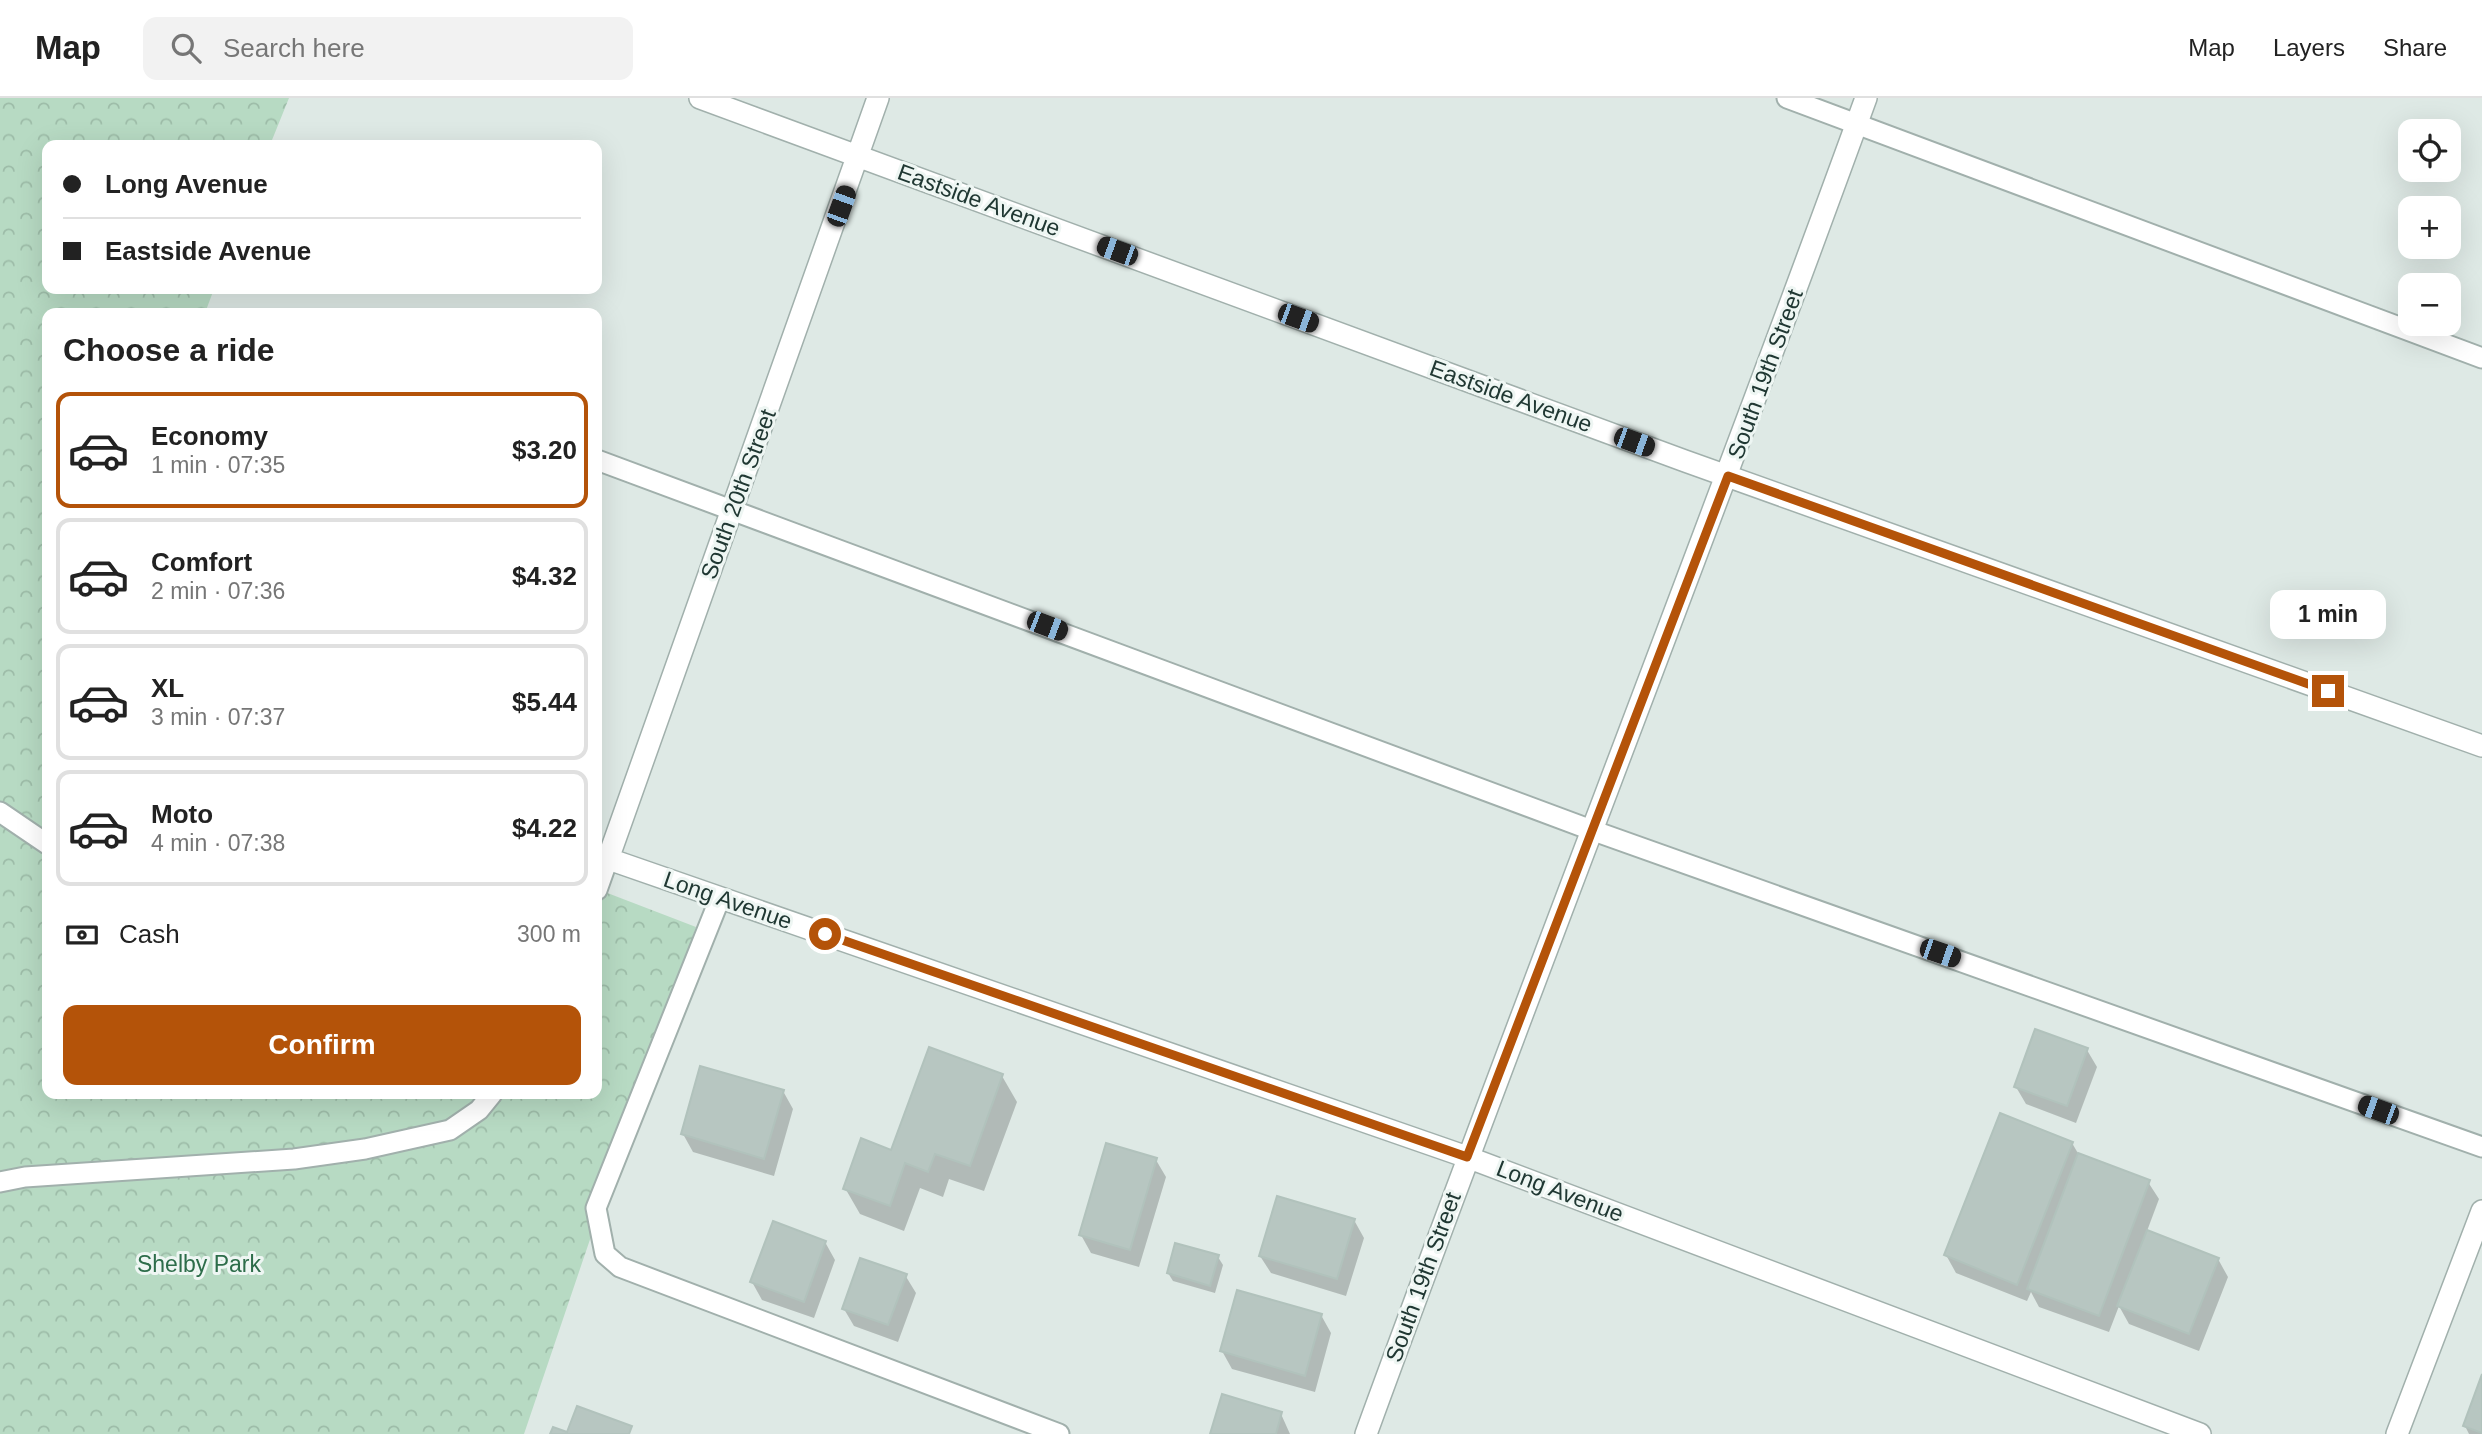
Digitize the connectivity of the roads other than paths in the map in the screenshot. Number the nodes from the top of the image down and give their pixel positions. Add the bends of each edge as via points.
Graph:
1 (700, 98) edge
2 (878, 98) edge
3 (1787, 98) edge
4 (1866, 98) edge
5 (1856, 124) junction
6 (859, 156) junction
7 (2482, 358) edge
8 (602, 462) edge
9 (1728, 476) junction
10 (733, 508) junction
11 (2482, 746) edge
12 (0, 812) edge
13 (1594, 831) junction
14 (42, 841) edge
15 (602, 857) edge
16 (720, 898) junction
17 (488, 1099) edge
18 (2482, 1147) edge
19 (1467, 1157) junction
20 (0, 1182) edge
21 (2482, 1211) edge
22 (1059, 1434) edge
23 (1366, 1434) edge
24 (2200, 1434) edge
25 (2397, 1434) edge

1 - 6 street, Eastside Avenue
2 - 6 street, South 20th Street
3 - 5 lane
4 - 5 street, South 19th Street
5 - 7 lane
5 - 9 street, South 19th Street
6 - 9 street, Eastside Avenue
6 - 10 street, South 20th Street
8 - 10 lane
9 - 11 street, Eastside Avenue
9 - 13 street, South 19th Street
10 - 13 lane
10 - 15 street, South 20th Street
12 - 14 lane
13 - 18 lane
13 - 19 street, South 19th Street
15 - 16 street, Long Avenue
16 - 19 street, Long Avenue
16 - 22 lane via 596,1208 605,1254 620,1267
17 - 20 lane via 450,1130 365,1149 294,1159
19 - 23 street, South 19th Street
19 - 24 street, Long Avenue
21 - 25 street

